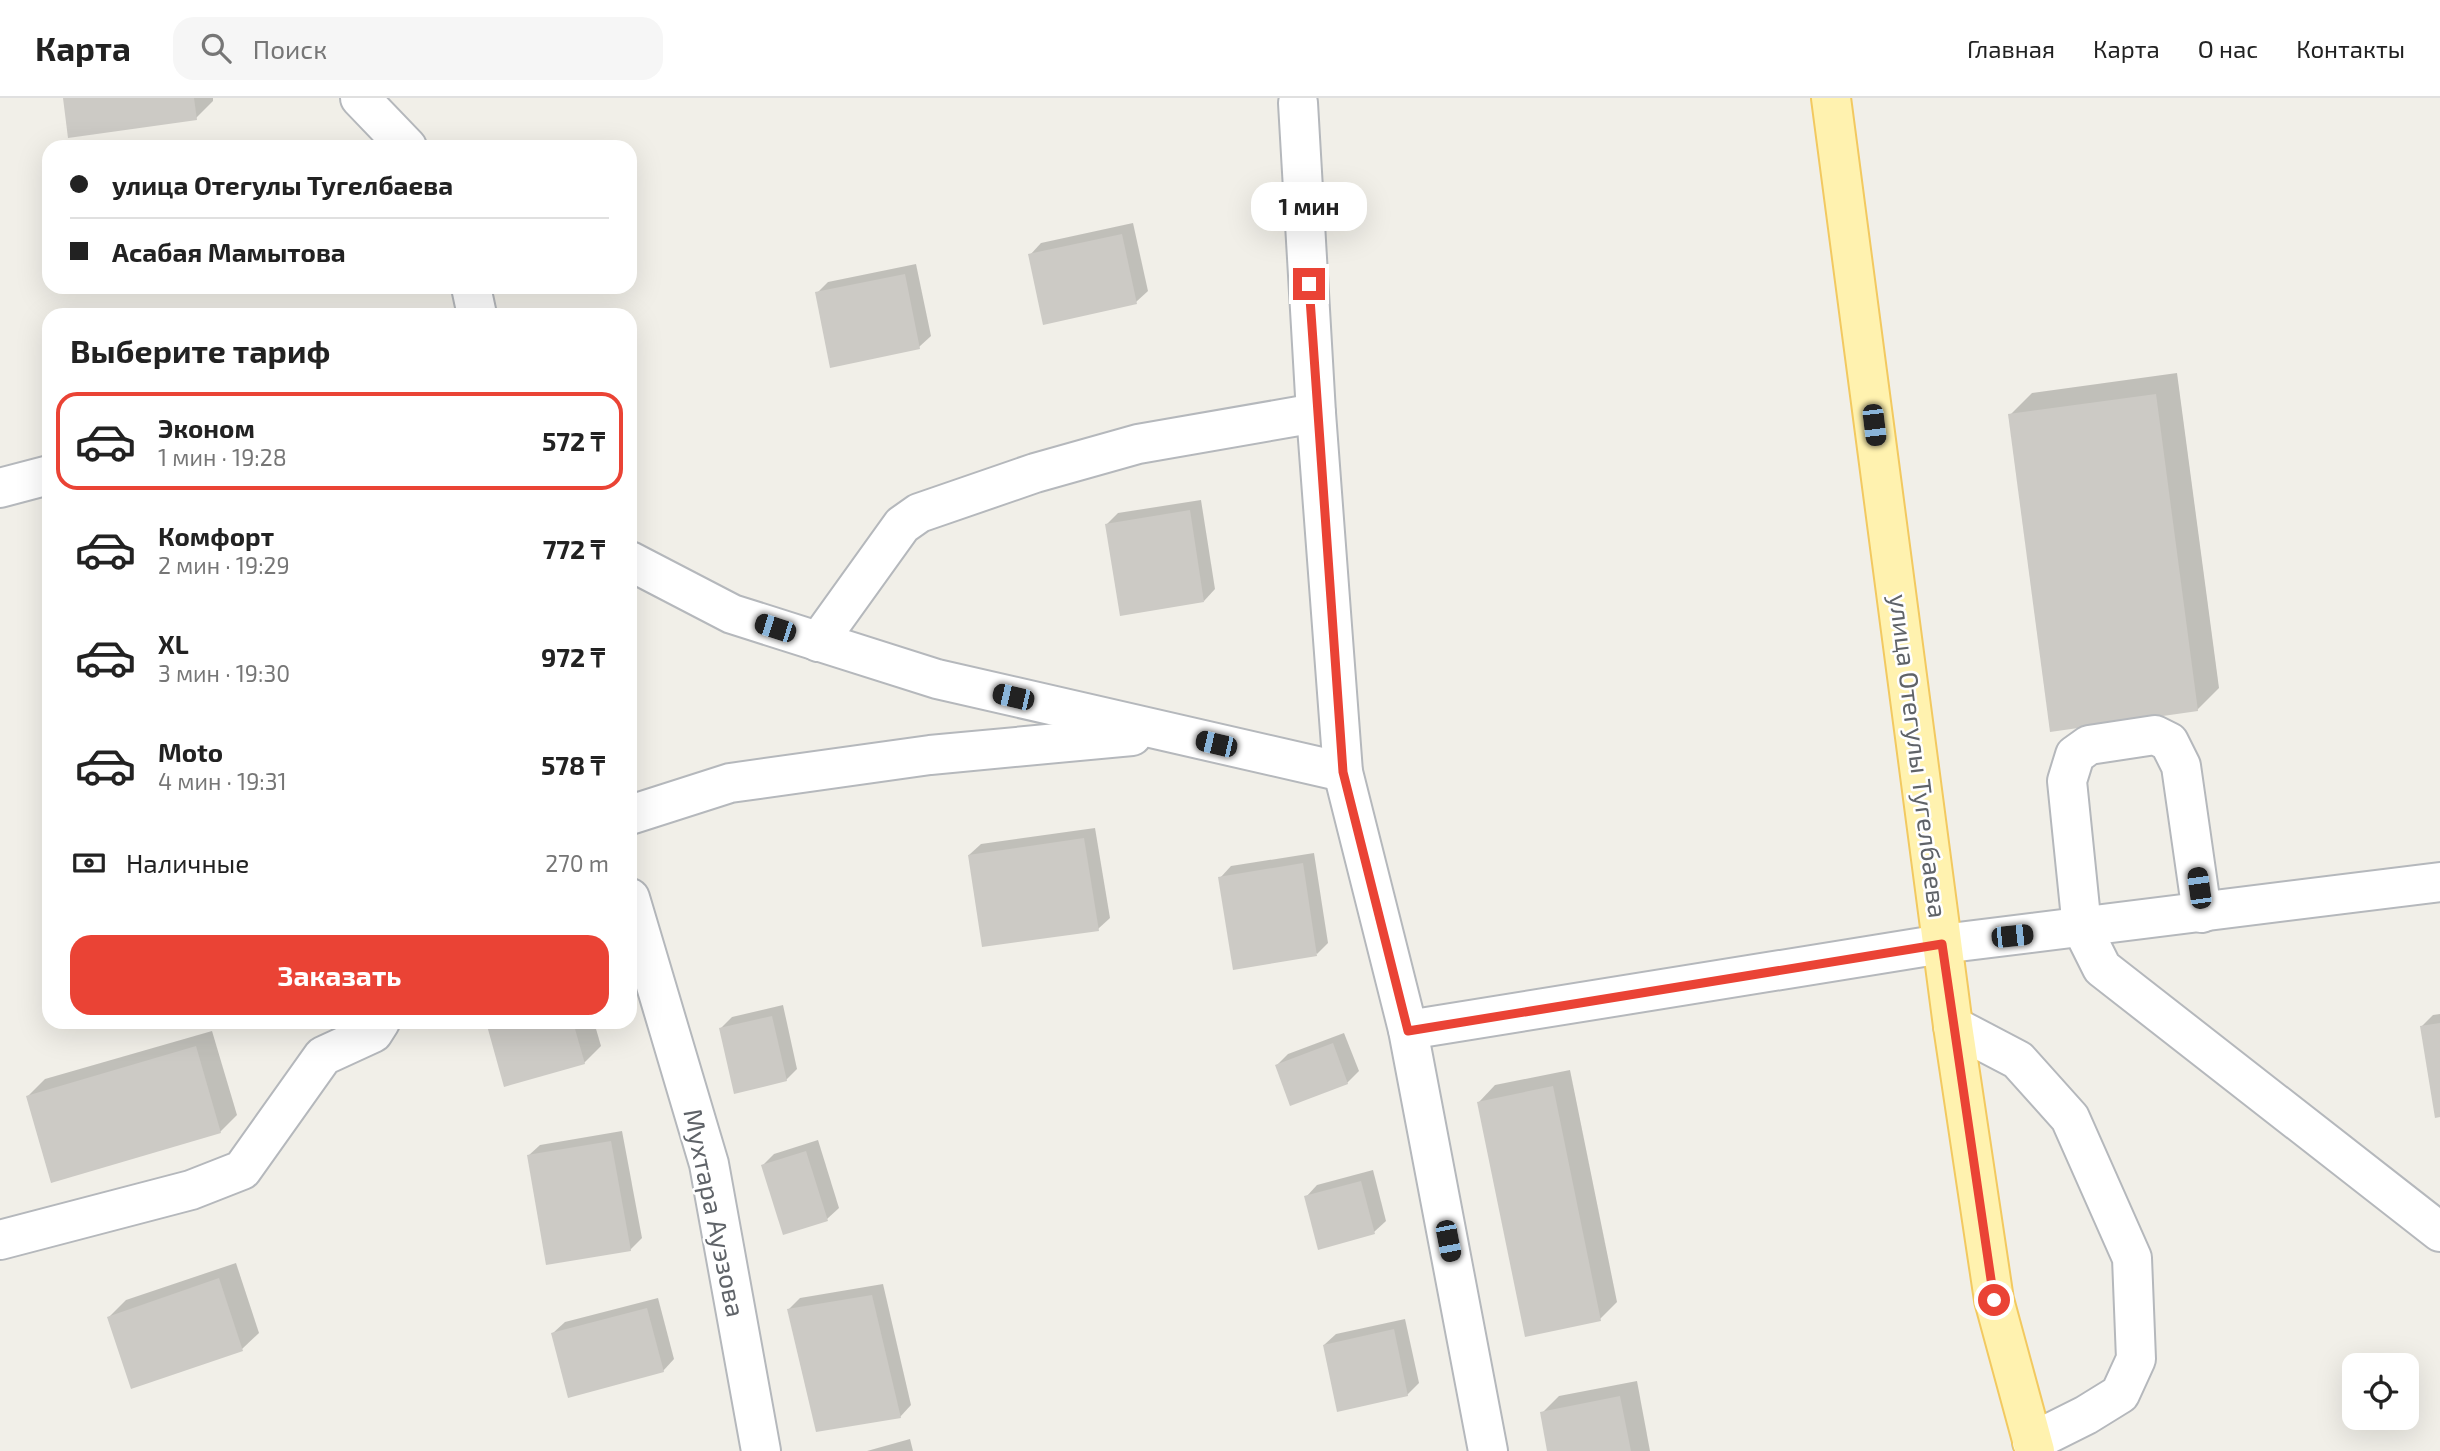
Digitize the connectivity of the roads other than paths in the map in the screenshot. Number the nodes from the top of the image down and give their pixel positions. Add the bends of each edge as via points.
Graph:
1 (360, 98) edge
2 (1831, 98) edge
3 (1298, 103) dead end
4 (400, 140) edge
5 (1316, 413) junction
6 (42, 477) edge
7 (0, 488) edge
8 (637, 565) edge
9 (818, 642) junction
10 (1166, 733) junction
11 (1343, 772) junction
12 (637, 813) edge
13 (2440, 882) edge
14 (2202, 913) junction
15 (637, 922) edge
16 (2082, 928) junction
17 (1942, 944) junction
18 (1953, 1026) junction
19 (376, 1029) edge
20 (1408, 1031) junction
21 (2440, 1232) edge
22 (0, 1240) edge
23 (2034, 1447) edge
24 (761, 1451) edge
25 (1488, 1451) edge

1 - 4 street
2 - 17 main road, улица Отегулы Тугелбаева
3 - 5 street
5 - 9 street via 1138,444 919,513 902,525
5 - 11 street
6 - 7 street
8 - 9 street via 732,614
9 - 10 street via 937,679
10 - 11 street
10 - 12 street via 930,755 730,783
11 - 20 street
13 - 14 street
14 - 16 street
14 - 16 street via 2181,766 2169,742 2155,735 2089,745 2075,755 2067,781
15 - 24 street, Мухтара Ауэзова via 709,1164
16 - 17 street
16 - 21 street via 2102,968
17 - 18 main road, улица Отегулы Тугелбаева
17 - 20 street
18 - 23 main road, улица Отегулы Тугелбаева via 1994,1300
18 - 23 street via 2018,1060 2070,1118 2132,1258 2136,1359 2120,1394
19 - 22 street via 323,1056 242,1170 191,1190
20 - 25 street

